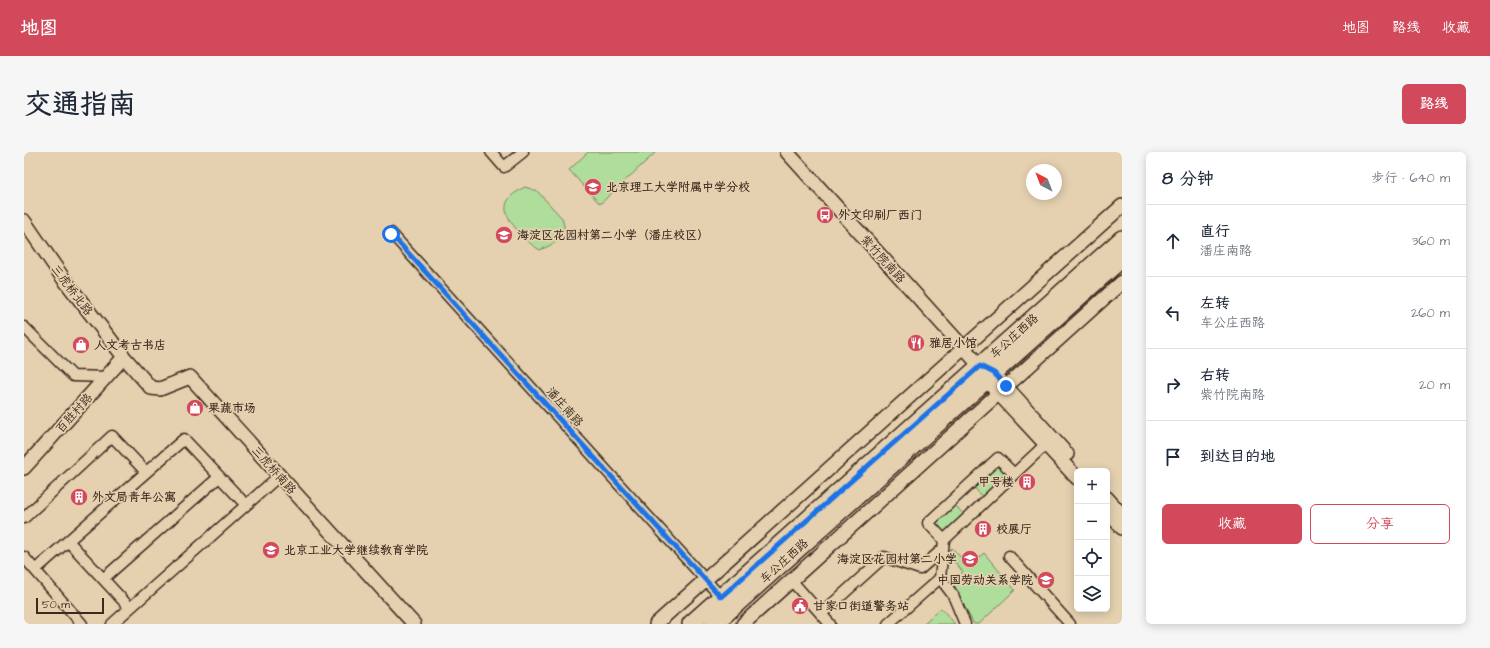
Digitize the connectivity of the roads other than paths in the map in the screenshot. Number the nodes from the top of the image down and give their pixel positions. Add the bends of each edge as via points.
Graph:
1 (490, 152) edge
2 (523, 152) edge
3 (787, 152) edge
4 (1122, 206) edge
5 (24, 221) edge
6 (391, 234) dead end
7 (1122, 239) edge
8 (1122, 258) edge
9 (1121, 286) edge
10 (24, 327) edge
11 (963, 347) junction
12 (124, 357) junction
13 (987, 373) junction
14 (107, 377) junction
15 (1002, 390) junction
16 (1046, 444) junction
17 (24, 468) edge
18 (1079, 468) edge
19 (146, 472) junction
20 (1014, 474) junction
21 (1074, 475) edge
22 (280, 476) junction
23 (219, 477) junction
24 (1110, 501) edge
25 (246, 505) junction
26 (1110, 514) edge
27 (1122, 515) edge
28 (24, 518) edge
29 (1122, 528) edge
30 (68, 541) junction
31 (943, 544) junction
32 (1009, 556) dead end
33 (24, 557) edge
34 (35, 570) junction
35 (940, 578) junction
36 (103, 579) junction
37 (704, 579) junction
38 (791, 580) junction
39 (721, 597) junction
40 (130, 608) junction
41 (821, 614) junction
42 (82, 624) edge
43 (112, 624) edge
44 (414, 624) edge
45 (656, 624) edge
46 (691, 624) edge
47 (714, 624) edge
48 (743, 624) edge
49 (829, 624) edge
50 (888, 624) edge
51 (965, 624) edge
52 (1070, 624) edge

1 - 2 street via 504,166
3 - 11 street, 紫竹院南路
4 - 11 street
5 - 12 street, 三虎桥北路 via 63,278
6 - 37 street, 潘庄南路
7 - 13 main road, 车公庄西路
8 - 13 main road, 车公庄西路
9 - 15 street
10 - 14 street via 74,376
11 - 13 street, 紫竹院南路
11 - 37 street
12 - 14 street, 百胜村路
12 - 22 street, 三虎桥南路 via 151,388 160,389 190,377
13 - 15 street, 紫竹院南路
13 - 39 main road, 车公庄西路
13 - 47 main road, 车公庄西路
14 - 17 street, 百胜村路
15 - 16 street, 紫竹院南路
15 - 18 street, 紫竹院南路
15 - 38 street
16 - 20 street
16 - 21 street, 紫竹院南路
19 - 23 street via 184,440
19 - 28 street via 112,436
19 - 30 street
20 - 31 street
20 - 31 street via 998,458 928,523
22 - 25 street
22 - 44 street, 三虎桥南路
23 - 25 street
23 - 36 street
24 - 27 street
25 - 40 street
26 - 29 street
30 - 34 street
30 - 36 street
31 - 35 street
31 - 41 street via 920,569 884,557
32 - 52 street
33 - 34 street
34 - 42 street
35 - 50 street
35 - 51 street via 953,595
36 - 40 street
37 - 39 street, 潘庄南路
37 - 45 street
38 - 41 street
38 - 48 street
39 - 46 main road, 车公庄西路
40 - 43 street
41 - 49 street

